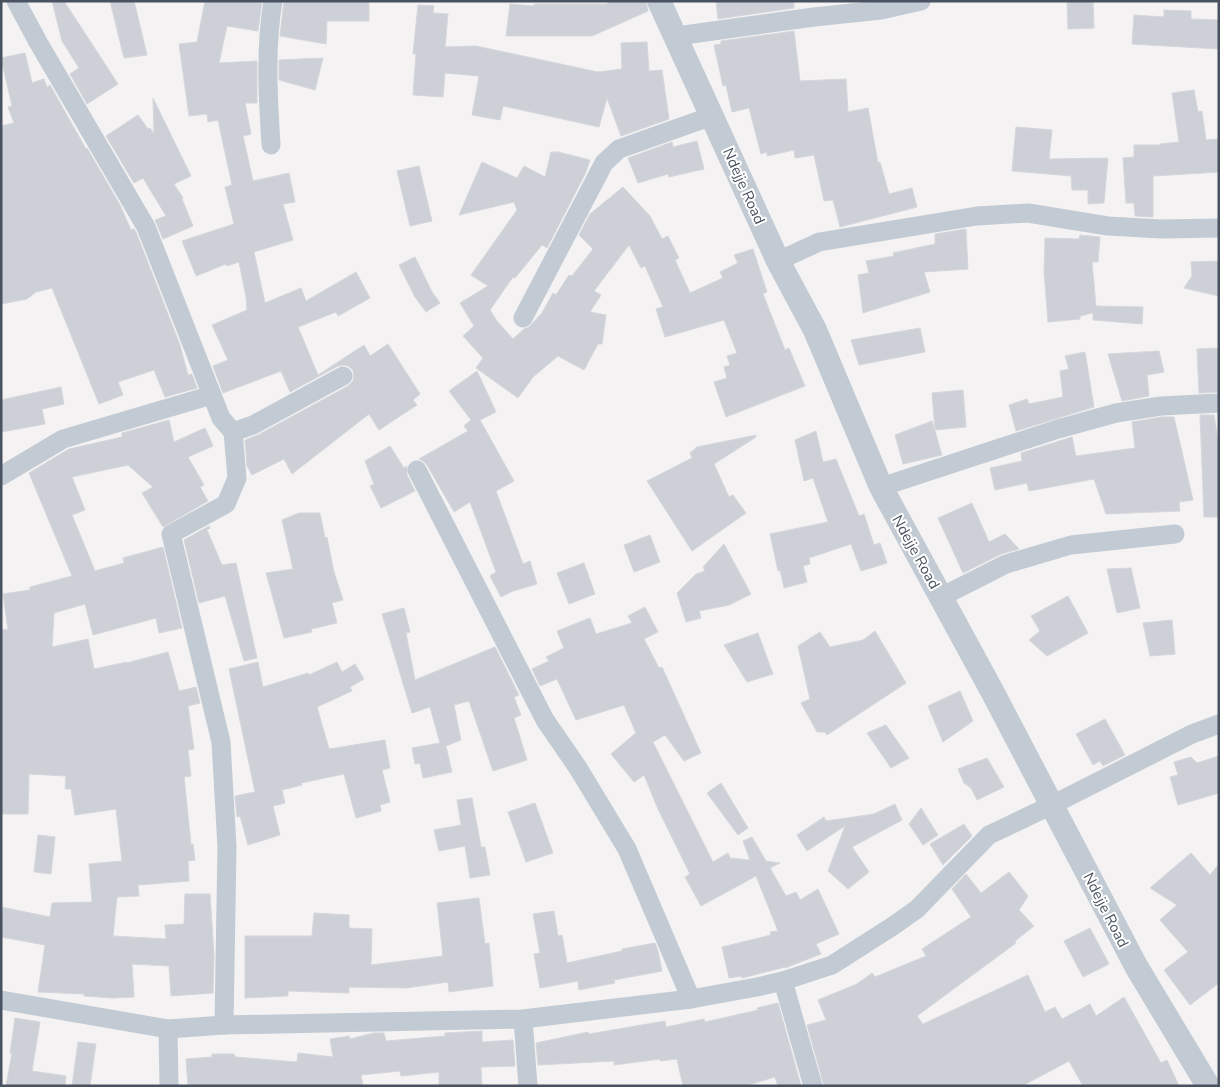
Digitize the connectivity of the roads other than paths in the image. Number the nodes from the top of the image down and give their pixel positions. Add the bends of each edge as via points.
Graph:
1 (16, 1) edge
2 (272, 1) edge
3 (659, 1) edge
4 (920, 1) edge
5 (677, 36) junction
6 (712, 116) junction
7 (271, 145) dead end
8 (1219, 228) edge
9 (778, 261) junction
10 (523, 318) dead end
11 (343, 376) dead end
12 (212, 395) junction
13 (1219, 403) edge
14 (233, 432) junction
15 (417, 470) dead end
16 (1, 476) edge
17 (881, 487) junction
18 (1175, 534) dead end
19 (941, 597) junction
20 (1219, 724) edge
21 (1052, 805) junction
22 (783, 981) junction
23 (691, 999) junction
24 (1, 1000) edge
25 (522, 1019) junction
26 (224, 1025) junction
27 (168, 1029) junction
28 (169, 1086) edge
29 (528, 1086) edge
30 (813, 1086) edge
31 (1208, 1086) edge

1 - 12 street via 146,227
2 - 7 street via 267,87
3 - 5 street, Ndejje Road
4 - 5 street via 880,10
5 - 6 street, Ndejje Road
6 - 9 street, Ndejje Road
6 - 10 street via 618,148 604,162
8 - 9 street via 1108,226 1028,213 977,216 819,242
9 - 17 street, Ndejje Road via 815,330
11 - 14 street via 253,425
12 - 14 street via 221,418
12 - 16 street via 63,439
13 - 17 street via 1161,406 1116,413
14 - 26 street via 237,478 226,504 171,534 221,742 227,847
15 - 23 street via 545,720 628,849
17 - 19 street, Ndejje Road
18 - 19 street via 1071,546 1006,564
19 - 21 street, Ndejje Road
20 - 21 street via 1192,734
21 - 22 street via 989,834 917,909 894,926 832,965
21 - 31 street, Ndejje Road via 1136,966
22 - 23 street
22 - 30 street
23 - 25 street
24 - 27 street
25 - 26 street
25 - 29 street
26 - 27 street
27 - 28 street

